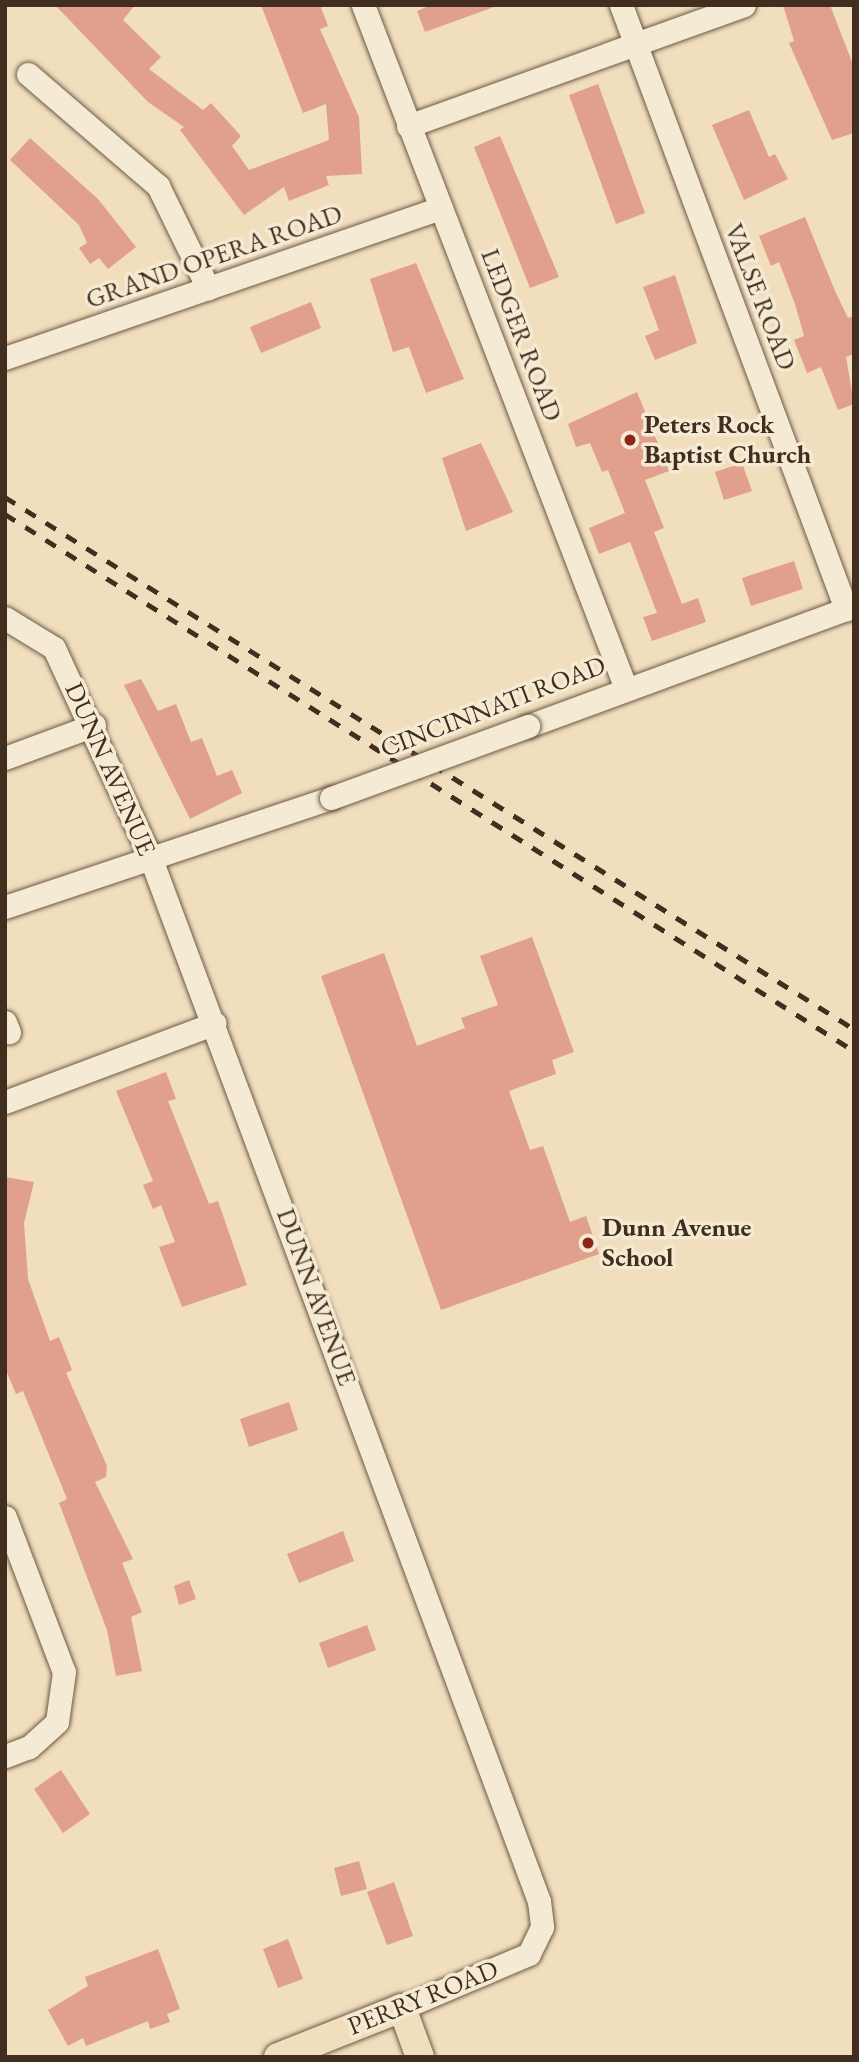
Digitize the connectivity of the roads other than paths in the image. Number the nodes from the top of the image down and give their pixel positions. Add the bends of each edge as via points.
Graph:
1 (363, 5) edge
2 (621, 5) edge
3 (744, 5) edge
4 (635, 45) junction
5 (28, 74) dead end
6 (408, 126) junction
7 (441, 208) junction
8 (208, 288) junction
9 (5, 358) edge
10 (850, 608) edge
11 (5, 618) edge
12 (625, 686) junction
13 (94, 725) junction
14 (5, 758) edge
15 (151, 859) junction
16 (5, 907) edge
17 (215, 1023) junction
18 (5, 1102) edge
19 (5, 1517) edge
20 (5, 1756) edge
21 (529, 1954) joint
22 (402, 2008) junction
23 (278, 2057) edge
24 (420, 2057) edge

1 - 6 street, LEDGER ROAD
2 - 4 street, VALSE ROAD
3 - 4 street
4 - 6 street
4 - 10 street, VALSE ROAD
5 - 8 street via 158,186
6 - 7 street, LEDGER ROAD
7 - 8 street, GRAND OPERA ROAD
7 - 12 street, LEDGER ROAD
8 - 9 street, GRAND OPERA ROAD
10 - 12 street, CINCINNATI ROAD
11 - 13 street, DUNN AVENUE via 54,648
12 - 15 street, CINCINNATI ROAD, bridge via 331,798
13 - 14 street
13 - 15 street, DUNN AVENUE
15 - 16 street, CINCINNATI ROAD
15 - 17 street, DUNN AVENUE
17 - 18 street
17 - 21 street, DUNN AVENUE via 539,1901 542,1927
19 - 20 street via 64,1672 57,1721 29,1746
21 - 22 street, PERRY ROAD
22 - 23 main road, PERRY ROAD
22 - 24 main road

